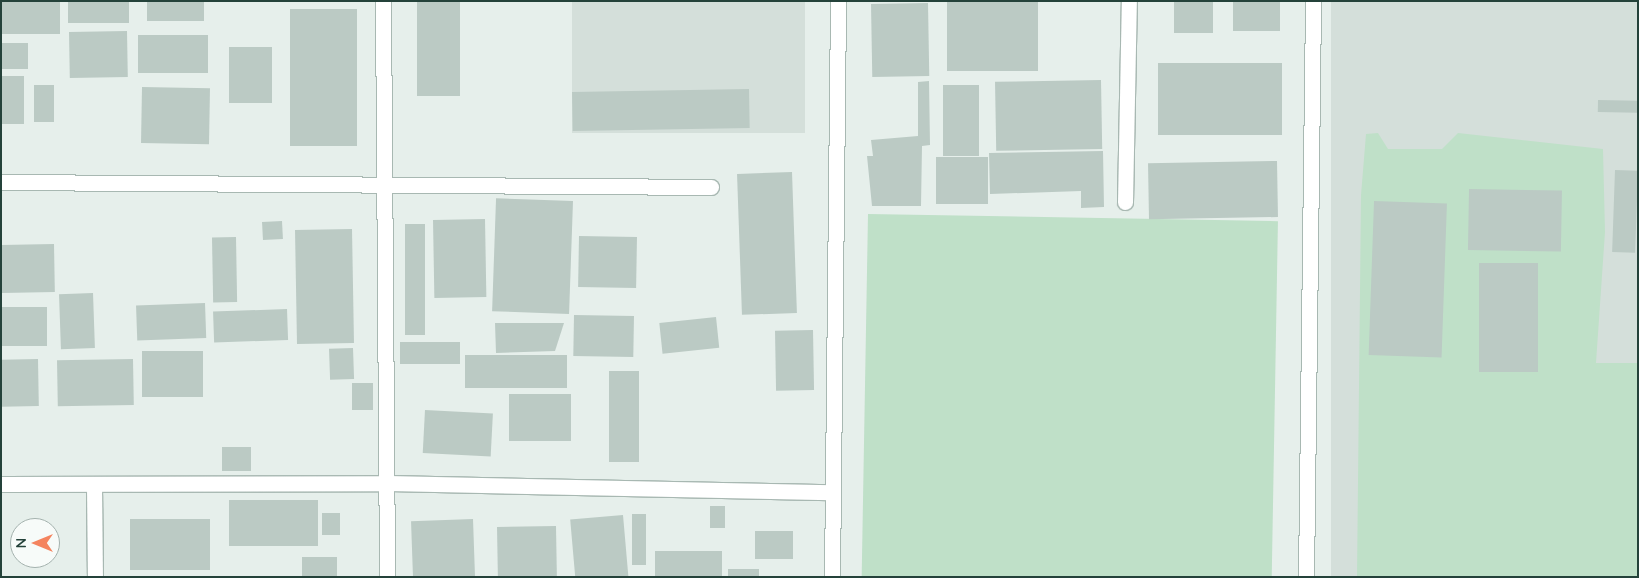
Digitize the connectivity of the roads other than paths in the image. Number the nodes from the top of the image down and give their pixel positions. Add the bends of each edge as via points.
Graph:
1 (383, 1) edge
2 (838, 1) edge
3 (1129, 1) edge
4 (1312, 1) edge
5 (1, 182) edge
6 (381, 184) junction
7 (711, 187) dead end
8 (1125, 202) dead end
9 (1, 484) edge
10 (388, 484) junction
11 (94, 486) junction
12 (831, 492) junction
13 (95, 577) edge
14 (387, 577) edge
15 (832, 577) edge
16 (1306, 577) edge

1 - 6 street
2 - 12 street
3 - 8 street
4 - 16 street
5 - 6 street
6 - 7 street
6 - 10 street
9 - 11 street
10 - 11 street
10 - 12 street
10 - 14 street
11 - 13 street
12 - 15 street

